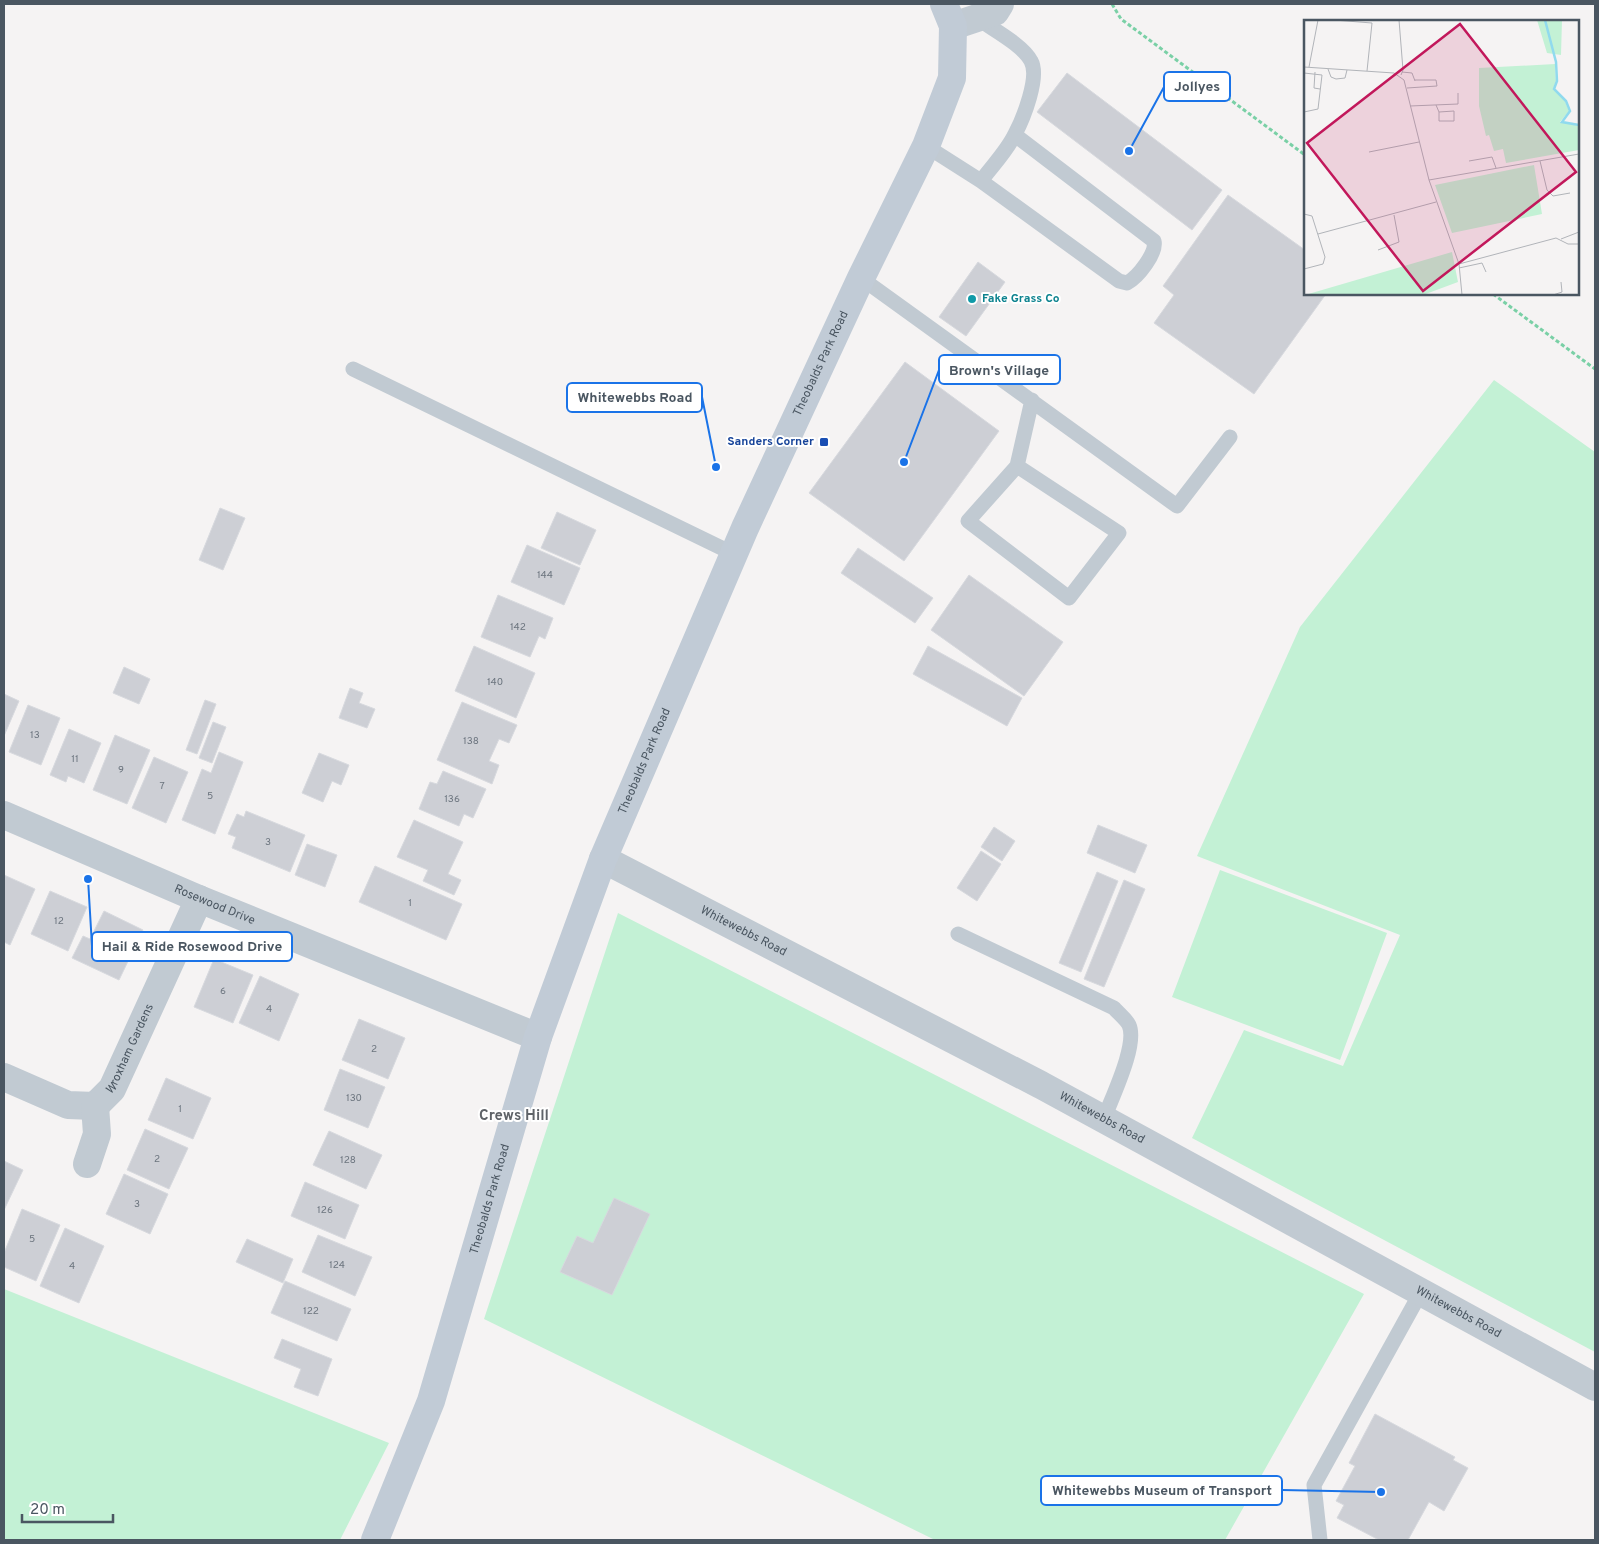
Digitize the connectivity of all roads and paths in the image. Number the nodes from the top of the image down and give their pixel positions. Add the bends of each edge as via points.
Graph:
1 (1000, 4) edge
2 (1112, 4) edge
3 (958, 16) edge
4 (1015, 134) junction
5 (926, 146) junction
6 (1304, 154) edge
7 (981, 181) junction
8 (861, 278) junction
9 (1494, 295) edge
10 (353, 370) dead end
11 (1595, 370) edge
12 (1032, 400) junction
13 (1230, 437) dead end
14 (1017, 466) junction
15 (734, 554) junction
16 (4, 815) edge
17 (603, 859) junction
18 (199, 899) junction
19 (958, 934) dead end
20 (538, 1037) junction
21 (4, 1076) edge
22 (95, 1106) junction
23 (1104, 1119) junction
24 (86, 1164) dead end
25 (1421, 1292) junction
26 (1595, 1387) edge
27 (375, 1540) edge
28 (1320, 1540) edge

1 - 3 street via 995,12
2 - 6 path via 1121,19
3 - 4 lane via 1022,51 1031,60 1033,87
3 - 5 street, Theobalds Park Road via 952,78
4 - 7 lane
4 - 7 lane via 1149,235 1156,246 1148,259 1132,280 1127,283 1119,281
5 - 7 lane
5 - 8 street, Theobalds Park Road
8 - 12 lane
8 - 15 street, Theobalds Park Road
9 - 11 path
10 - 15 lane
12 - 13 lane via 1177,506
12 - 14 lane
14 - 14 lane via 1119,533 1068,598 968,521
15 - 17 street, Theobalds Park Road
16 - 18 street, Rosewood Drive
17 - 20 street, Theobalds Park Road
17 - 23 street, Whitewebbs Road
18 - 20 street, Rosewood Drive
18 - 22 street, Wroxham Gardens via 112,1088
19 - 23 lane via 1114,1008 1129,1026 1131,1040
20 - 27 street, Theobalds Park Road via 431,1401
21 - 22 street, Wroxham Gardens via 68,1106
22 - 24 street via 97,1134
23 - 25 street, Whitewebbs Road
25 - 26 street, Whitewebbs Road
25 - 28 lane via 1314,1485

